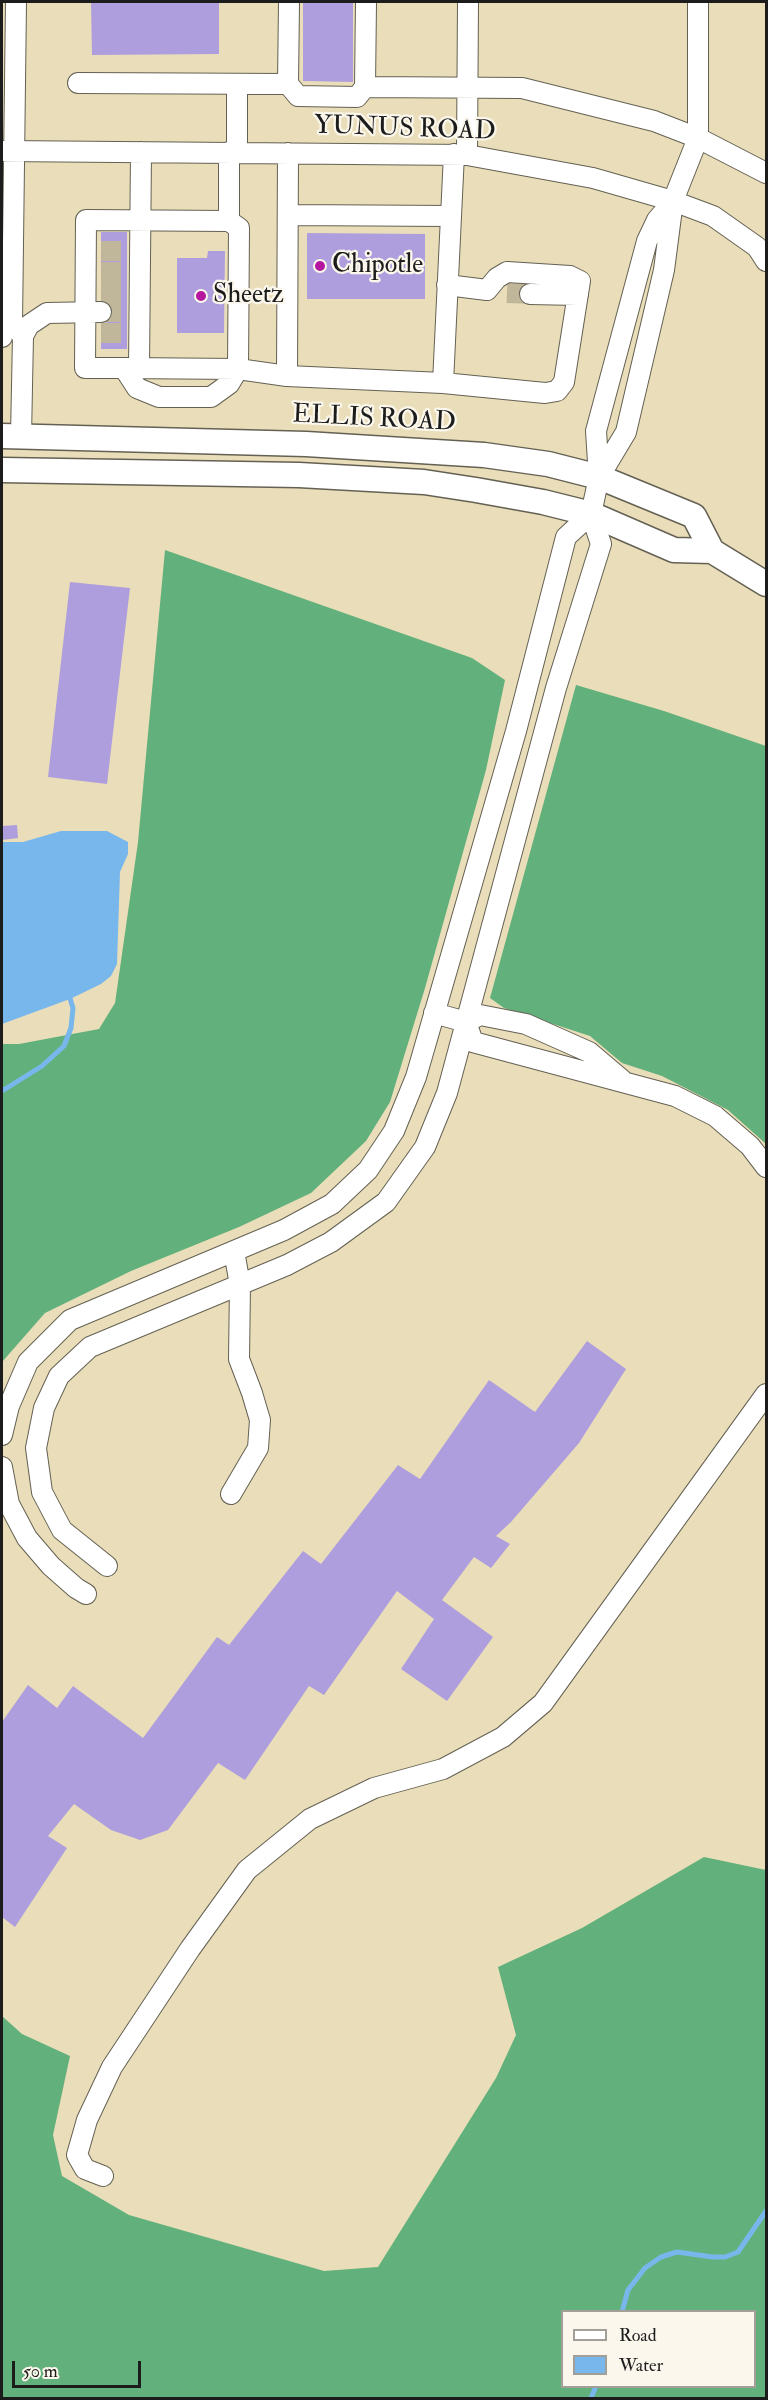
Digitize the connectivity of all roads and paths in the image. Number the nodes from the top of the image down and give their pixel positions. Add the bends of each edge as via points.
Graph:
1 (16, 2) edge
2 (289, 2) edge
3 (366, 2) edge
4 (468, 2) edge
5 (698, 2) edge
6 (78, 83) dead end
7 (237, 84) junction
8 (288, 84) junction
9 (365, 87) junction
10 (467, 88) junction
11 (698, 138) junction
12 (8, 151) edge
13 (141, 152) junction
14 (233, 152) junction
15 (288, 153) junction
16 (460, 154) junction
17 (766, 173) edge
18 (673, 201) junction
19 (288, 215) junction
20 (451, 216) junction
21 (141, 220) junction
22 (229, 221) junction
23 (766, 261) edge
24 (447, 285) junction
25 (487, 290) junction
26 (507, 293) tunnel mouth
27 (530, 294) tunnel mouth
28 (578, 295) junction
29 (94, 312) junction
30 (12, 332) edge
31 (132, 368) junction
32 (238, 369) junction
33 (287, 376) junction
34 (443, 383) junction
35 (8, 440) edge
36 (184, 441) junction
37 (6, 471) edge
38 (599, 477) junction
39 (591, 514) junction
40 (712, 551) junction
41 (766, 584) edge
42 (516, 730) junction
43 (543, 736) junction
44 (434, 1013) junction
45 (466, 1022) junction
46 (626, 1084) junction
47 (766, 1167) edge
48 (234, 1251) junction
49 (240, 1285) junction
50 (766, 1394) edge
51 (2, 1435) edge
52 (2, 1467) edge
53 (231, 1494) dead end
54 (107, 1566) dead end
55 (86, 1594) dead end
56 (103, 2176) dead end

1 - 12 street
2 - 8 street
3 - 9 street
4 - 10 street
5 - 11 street
6 - 7 street
7 - 8 street
7 - 14 street
8 - 9 street via 298,96 357,97
9 - 10 street
10 - 11 street via 522,88 654,121
10 - 16 street
11 - 17 street
11 - 18 street
12 - 13 street, YUNUS ROAD
12 - 30 street
13 - 14 street, YUNUS ROAD
13 - 21 street
14 - 15 street, YUNUS ROAD
14 - 22 street
15 - 16 street, YUNUS ROAD
15 - 19 street
16 - 18 street, YUNUS ROAD via 593,178
16 - 20 street
18 - 23 street, YUNUS ROAD via 713,216 757,247
18 - 38 street via 664,270 626,432
18 - 38 street via 657,220 647,241 620,339 596,431
19 - 20 street
19 - 33 street
20 - 24 street
21 - 22 street
21 - 29 street via 87,220 94,251
21 - 31 street via 133,251
22 - 32 street via 239,228
24 - 25 street
24 - 34 street
25 - 26 street
25 - 28 street via 507,272 570,276 580,281
27 - 28 street
28 - 34 street via 564,382 556,391
29 - 30 street via 47,313
29 - 31 street via 85,368
30 - 35 street
31 - 32 street
31 - 32 street via 133,384 141,392 170,398 211,397 224,389
32 - 33 street
33 - 34 street
35 - 36 main road, ELLIS ROAD
36 - 37 main road via 168,455 38,461
36 - 38 main road, ELLIS ROAD via 484,455 548,464
37 - 39 main road via 299,475 424,482
38 - 39 street
38 - 40 main road, ELLIS ROAD via 694,516
39 - 40 main road via 674,550
39 - 42 street via 566,537
39 - 43 street via 601,544
40 - 41 main road
42 - 43 street
42 - 44 street
43 - 45 street
44 - 45 street
44 - 48 street via 416,1077 394,1131 368,1170 332,1204
45 - 46 street via 473,1042
45 - 46 street via 480,1015 526,1024 589,1052
45 - 49 street via 447,1093 425,1147 386,1202 331,1242
46 - 47 street via 675,1096 715,1116 750,1146
48 - 49 street
48 - 51 street via 70,1320 28,1362 9,1406
49 - 53 street via 239,1359 260,1420 258,1448
49 - 54 street via 90,1347 59,1376 51,1392 36,1448 42,1492 62,1530
50 - 56 street via 543,1703 503,1737 443,1769 374,1788 310,1819 247,1870 112,2067 87,2120 77,2154 85,2169
52 - 55 street via 9,1504 27,1538 51,1566

